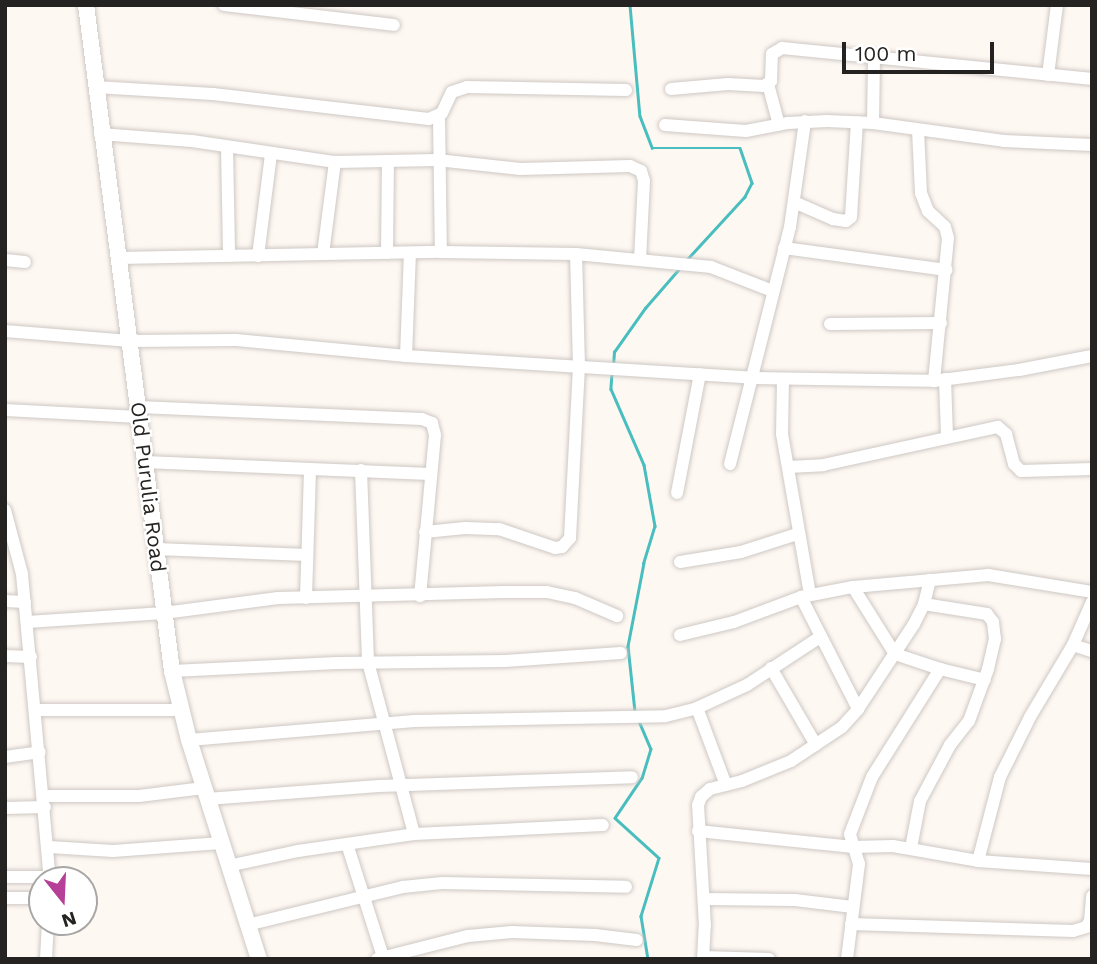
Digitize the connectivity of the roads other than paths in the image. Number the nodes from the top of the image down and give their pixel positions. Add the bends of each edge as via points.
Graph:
1 (86, 5) edge
2 (224, 5) edge
3 (1057, 5) edge
4 (394, 25) dead end
5 (874, 59) junction
6 (1048, 75) junction
7 (1092, 79) edge
8 (768, 84) junction
9 (95, 87) junction
10 (671, 89) dead end
11 (626, 90) dead end
12 (439, 117) junction
13 (805, 121) junction
14 (857, 122) junction
15 (873, 123) junction
16 (665, 125) dead end
17 (779, 125) junction
18 (918, 130) junction
19 (100, 134) junction
20 (1092, 145) edge
21 (228, 147) junction
22 (271, 154) junction
23 (437, 160) junction
24 (388, 161) junction
25 (335, 162) junction
26 (794, 202) junction
27 (784, 248) junction
28 (441, 252) junction
29 (387, 253) junction
30 (410, 253) junction
31 (323, 254) junction
32 (576, 254) junction
33 (229, 256) junction
34 (258, 256) junction
35 (118, 258) junction
36 (640, 259) junction
37 (5, 260) edge
38 (25, 262) dead end
39 (947, 270) junction
40 (773, 291) junction
41 (940, 323) junction
42 (830, 324) dead end
43 (5, 331) edge
44 (130, 341) junction
45 (406, 356) junction
46 (1092, 356) edge
47 (579, 367) junction
48 (700, 374) junction
49 (753, 378) junction
50 (783, 379) junction
51 (940, 380) junction
52 (5, 410) edge
53 (139, 412) junction
54 (947, 437) junction
55 (145, 462) junction
56 (730, 464) dead end
57 (788, 467) junction
58 (1092, 469) edge
59 (361, 470) junction
60 (310, 471) junction
61 (430, 474) junction
62 (677, 494) dead end
63 (5, 510) edge
64 (425, 532) junction
65 (797, 534) junction
66 (156, 549) junction
67 (307, 555) junction
68 (680, 562) dead end
69 (930, 580) junction
70 (853, 587) junction
71 (1092, 592) edge
72 (420, 596) junction
73 (805, 596) junction
74 (366, 597) junction
75 (306, 598) junction
76 (5, 601) edge
77 (25, 602) junction
78 (1092, 602) edge
79 (925, 604) junction
80 (164, 613) junction
81 (617, 616) dead end
82 (27, 622) junction
83 (680, 635) dead end
84 (820, 637) junction
85 (1073, 645) junction
86 (1092, 651) edge
87 (621, 653) dead end
88 (895, 654) junction
89 (5, 656) edge
90 (31, 657) junction
91 (368, 663) junction
92 (771, 668) junction
93 (940, 669) junction
94 (172, 671) junction
95 (985, 680) junction
96 (697, 708) junction
97 (858, 709) junction
98 (37, 710) junction
99 (181, 710) junction
100 (385, 724) junction
101 (189, 740) junction
102 (816, 745) junction
103 (40, 752) junction
104 (5, 757) edge
105 (632, 777) dead end
106 (726, 785) junction
107 (404, 786) junction
108 (205, 793) junction
109 (45, 802) junction
110 (5, 808) edge
111 (603, 825) dead end
112 (698, 831) junction
113 (414, 834) junction
114 (221, 843) junction
115 (347, 844) junction
116 (853, 846) junction
117 (49, 847) junction
118 (911, 848) junction
119 (978, 861) junction
120 (50, 866) edge
121 (228, 866) junction
122 (1092, 869) edge
123 (5, 877) edge
124 (28, 878) edge
125 (626, 887) dead end
126 (362, 895) junction
127 (1092, 896) edge
128 (5, 898) edge
129 (28, 898) edge
130 (704, 899) junction
131 (853, 907) junction
132 (851, 924) junction
133 (247, 925) junction
134 (47, 936) edge
135 (637, 940) dead end
136 (380, 958) edge
137 (703, 958) edge
138 (46, 959) edge
139 (258, 959) edge
140 (769, 959) edge
141 (848, 959) edge

1 - 9 main road, Old Purulia Road
2 - 4 street
3 - 6 street
5 - 6 street
5 - 8 street via 782,48 772,54
5 - 15 street
6 - 7 street
8 - 10 street
8 - 17 street
9 - 12 street
9 - 19 main road, Old Purulia Road
11 - 12 street via 467,87 452,92
12 - 23 street
13 - 14 street
13 - 17 street
13 - 26 street
14 - 15 street
14 - 26 street via 851,217 832,219
15 - 18 street
16 - 17 street via 746,131
18 - 20 street via 1004,141
18 - 39 street via 921,193 928,211 945,227
19 - 21 street
19 - 35 main road, Old Purulia Road
21 - 22 street
21 - 33 street
22 - 25 street
22 - 34 street
23 - 24 street
23 - 28 street
23 - 36 street via 521,169 637,168 644,181
24 - 25 street
24 - 29 street
25 - 31 street
26 - 27 street
27 - 39 street
27 - 40 street
28 - 30 street
28 - 32 street
29 - 30 street
29 - 31 street
30 - 45 street
31 - 34 street
32 - 36 street
32 - 47 street
33 - 34 street
33 - 35 street
35 - 44 main road, Old Purulia Road
36 - 40 street via 711,267
37 - 38 street
39 - 41 street
40 - 49 street
41 - 42 street
41 - 51 street
43 - 44 street
44 - 45 street via 236,340
44 - 53 main road, Old Purulia Road
45 - 47 street
46 - 51 street
47 - 48 street
47 - 64 street via 574,504 567,544 549,547 510,531 483,527
48 - 49 street
48 - 62 street
49 - 50 street
49 - 56 street
50 - 51 street
50 - 57 street via 782,434
51 - 54 street
52 - 53 street
53 - 55 main road, Old Purulia Road
53 - 61 street via 428,420 435,427
54 - 57 street via 823,465
54 - 58 street via 998,427 1006,434 1014,464 1021,471
55 - 60 street
55 - 66 main road, Old Purulia Road
57 - 65 street
59 - 60 street
59 - 61 street
59 - 74 street
60 - 67 street
61 - 64 street
63 - 77 street
64 - 72 street
65 - 68 street via 741,552
65 - 73 street
66 - 67 street
66 - 80 main road, Old Purulia Road
67 - 75 street
69 - 70 street
69 - 71 street via 988,575
69 - 79 street
70 - 73 street
70 - 88 street
72 - 74 street
72 - 81 street via 547,592 597,605
73 - 83 street via 734,622
73 - 84 street
74 - 75 street
74 - 91 street
75 - 80 street
76 - 77 street
77 - 82 street
78 - 85 street
79 - 88 street
79 - 95 street via 981,612 990,618 995,639
80 - 82 street
80 - 94 main road, Old Purulia Road
82 - 90 street
84 - 92 street
84 - 97 street
85 - 86 street
85 - 119 street via 1000,777
87 - 91 street
88 - 93 street
88 - 97 street
89 - 90 street
90 - 98 street
91 - 94 street
91 - 100 street
92 - 96 street via 747,685
92 - 102 street
93 - 95 street
93 - 116 street via 872,776 850,834
94 - 99 main road, Old Purulia Road
95 - 118 street via 969,721 950,745 920,801
96 - 100 street via 666,716
96 - 106 street
97 - 102 street
98 - 99 street
98 - 103 street
99 - 101 main road, Old Purulia Road
100 - 101 street
100 - 107 street
101 - 108 main road, Old Purulia Road
102 - 106 street via 791,761
103 - 104 street
103 - 109 street
105 - 107 street
106 - 112 street via 701,797
107 - 108 street
107 - 113 street
108 - 109 street
108 - 114 main road, Old Purulia Road
109 - 110 street
109 - 117 street
111 - 113 street
112 - 116 street
112 - 130 street
113 - 115 street
114 - 117 street via 113,851
114 - 121 main road, Old Purulia Road
115 - 121 street
115 - 126 street
116 - 118 street
116 - 131 street via 859,864
117 - 120 street
118 - 119 street
119 - 122 street
121 - 133 main road, Old Purulia Road
123 - 124 street
125 - 126 street via 442,883
126 - 133 street
126 - 136 street
127 - 132 street via 1090,921 1073,931
128 - 129 street
130 - 131 street via 795,900
130 - 137 street
131 - 132 street
132 - 141 street
133 - 139 main road, Old Purulia Road
134 - 138 street
135 - 136 street via 512,932 468,936
137 - 140 street

